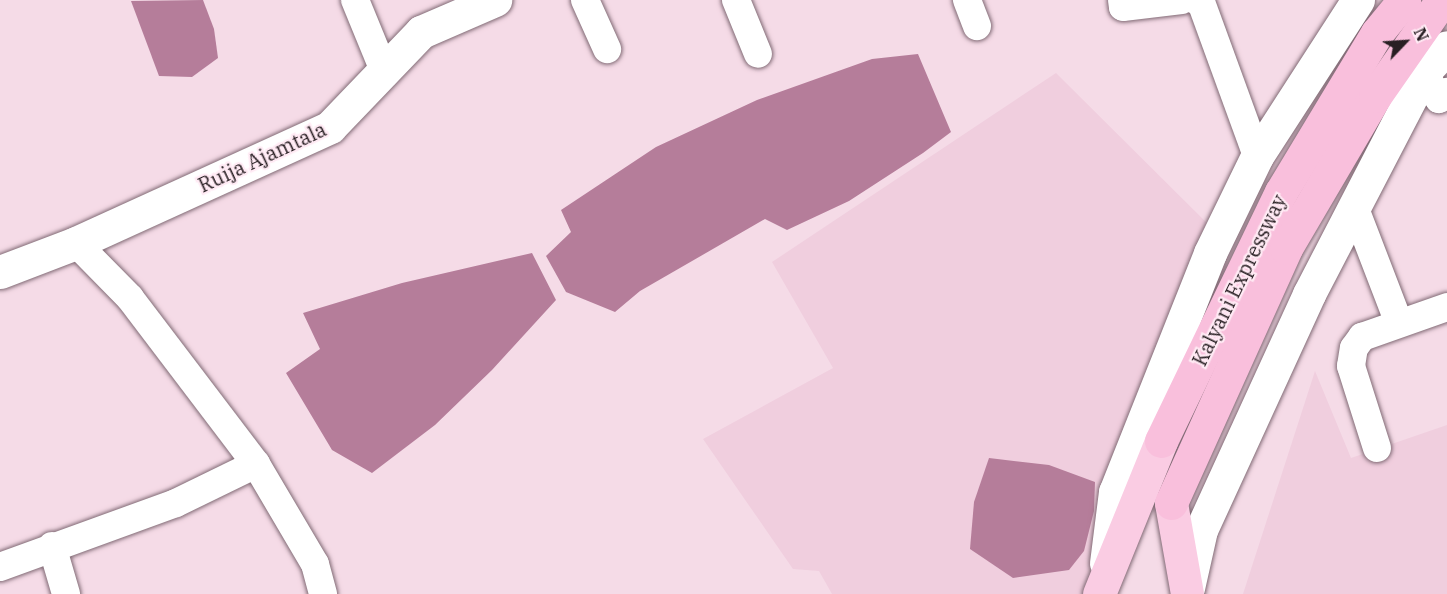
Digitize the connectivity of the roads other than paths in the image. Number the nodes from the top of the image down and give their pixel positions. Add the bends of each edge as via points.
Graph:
1 (355, 0) edge
2 (495, 0) edge
3 (585, 0) edge
4 (736, 0) edge
5 (1122, 0) edge
6 (1182, 0) edge
7 (1195, 0) edge
8 (1358, 0) edge
9 (1404, 0) edge
10 (1442, 0) edge
11 (1447, 47) edge
12 (607, 49) dead end
13 (758, 54) dead end
14 (385, 73) junction
15 (1439, 95) edge
16 (1257, 156) junction
17 (1354, 206) junction
18 (76, 243) junction
19 (0, 272) edge
20 (1447, 308) edge
21 (1399, 323) junction
22 (1377, 448) dead end
23 (256, 464) junction
24 (52, 546) junction
25 (0, 567) edge
26 (1102, 585) edge
27 (1188, 591) edge
28 (66, 594) edge
29 (323, 594) edge

1 - 14 street
2 - 14 street, Ruija Ajamtala via 421,32
3 - 12 street
4 - 13 street
5 - 6 street via 1123,7
7 - 16 street via 1201,3
8 - 16 street, Kalyani Expressway
9 - 26 highway, Kalyani Expressway via 1377,33 1281,192 1161,441
10 - 27 highway, Kalyani Expressway via 1375,96 1286,248 1171,503
11 - 15 street
14 - 18 street, Ruija Ajamtala via 330,127
15 - 17 street
16 - 26 street, Kalyani Expressway via 1210,253 1115,492
17 - 21 street
17 - 27 street via 1309,294 1201,530
18 - 19 street, Ruija Ajamtala
18 - 23 street via 130,298
20 - 21 street
21 - 22 street via 1362,337 1354,348 1351,366
23 - 24 street via 176,503
23 - 29 street via 315,564
24 - 25 street
24 - 28 street

